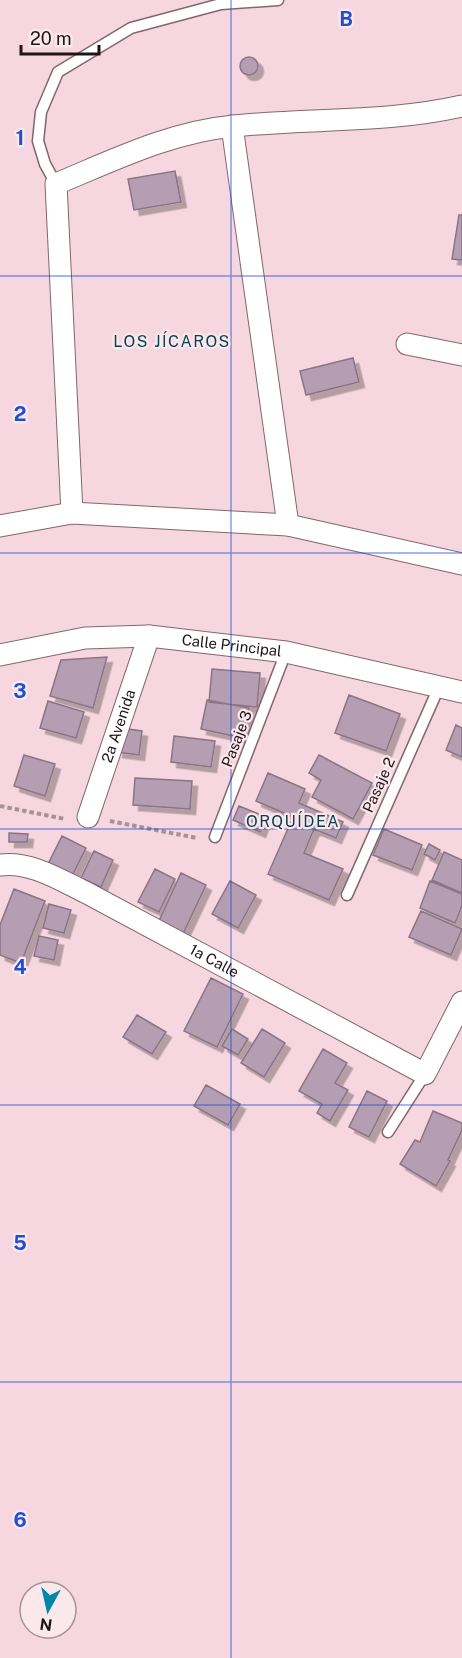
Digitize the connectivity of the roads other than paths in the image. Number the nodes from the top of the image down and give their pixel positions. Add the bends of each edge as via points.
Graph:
1 (278, 0) edge
2 (462, 106) edge
3 (232, 126) junction
4 (56, 184) junction
5 (407, 344) dead end
6 (462, 355) edge
7 (72, 513) junction
8 (288, 525) junction
9 (0, 526) edge
10 (462, 564) edge
11 (149, 636) junction
12 (286, 651) junction
13 (0, 655) edge
14 (439, 687) junction
15 (462, 692) edge
16 (88, 817) road end
17 (215, 837) road end
18 (0, 866) edge
19 (347, 896) dead end
20 (462, 1002) edge
21 (425, 1074) junction
22 (388, 1132) dead end

1 - 4 lane via 221,4 131,28 58,72 41,112 38,141
2 - 3 street via 419,116
3 - 4 street via 158,141
3 - 8 street
4 - 7 street
5 - 6 street
7 - 8 street
7 - 9 street
8 - 10 street
11 - 12 street, Calle Principal
11 - 13 street, Calle Principal via 85,638
11 - 16 street, 2a Avenida
12 - 14 street, Calle Principal
12 - 17 lane, Pasaje 3
14 - 15 street, Calle Principal
14 - 19 lane, Pasaje 2
18 - 21 street, 1a Calle via 30,866 87,893
20 - 21 street
21 - 22 lane

